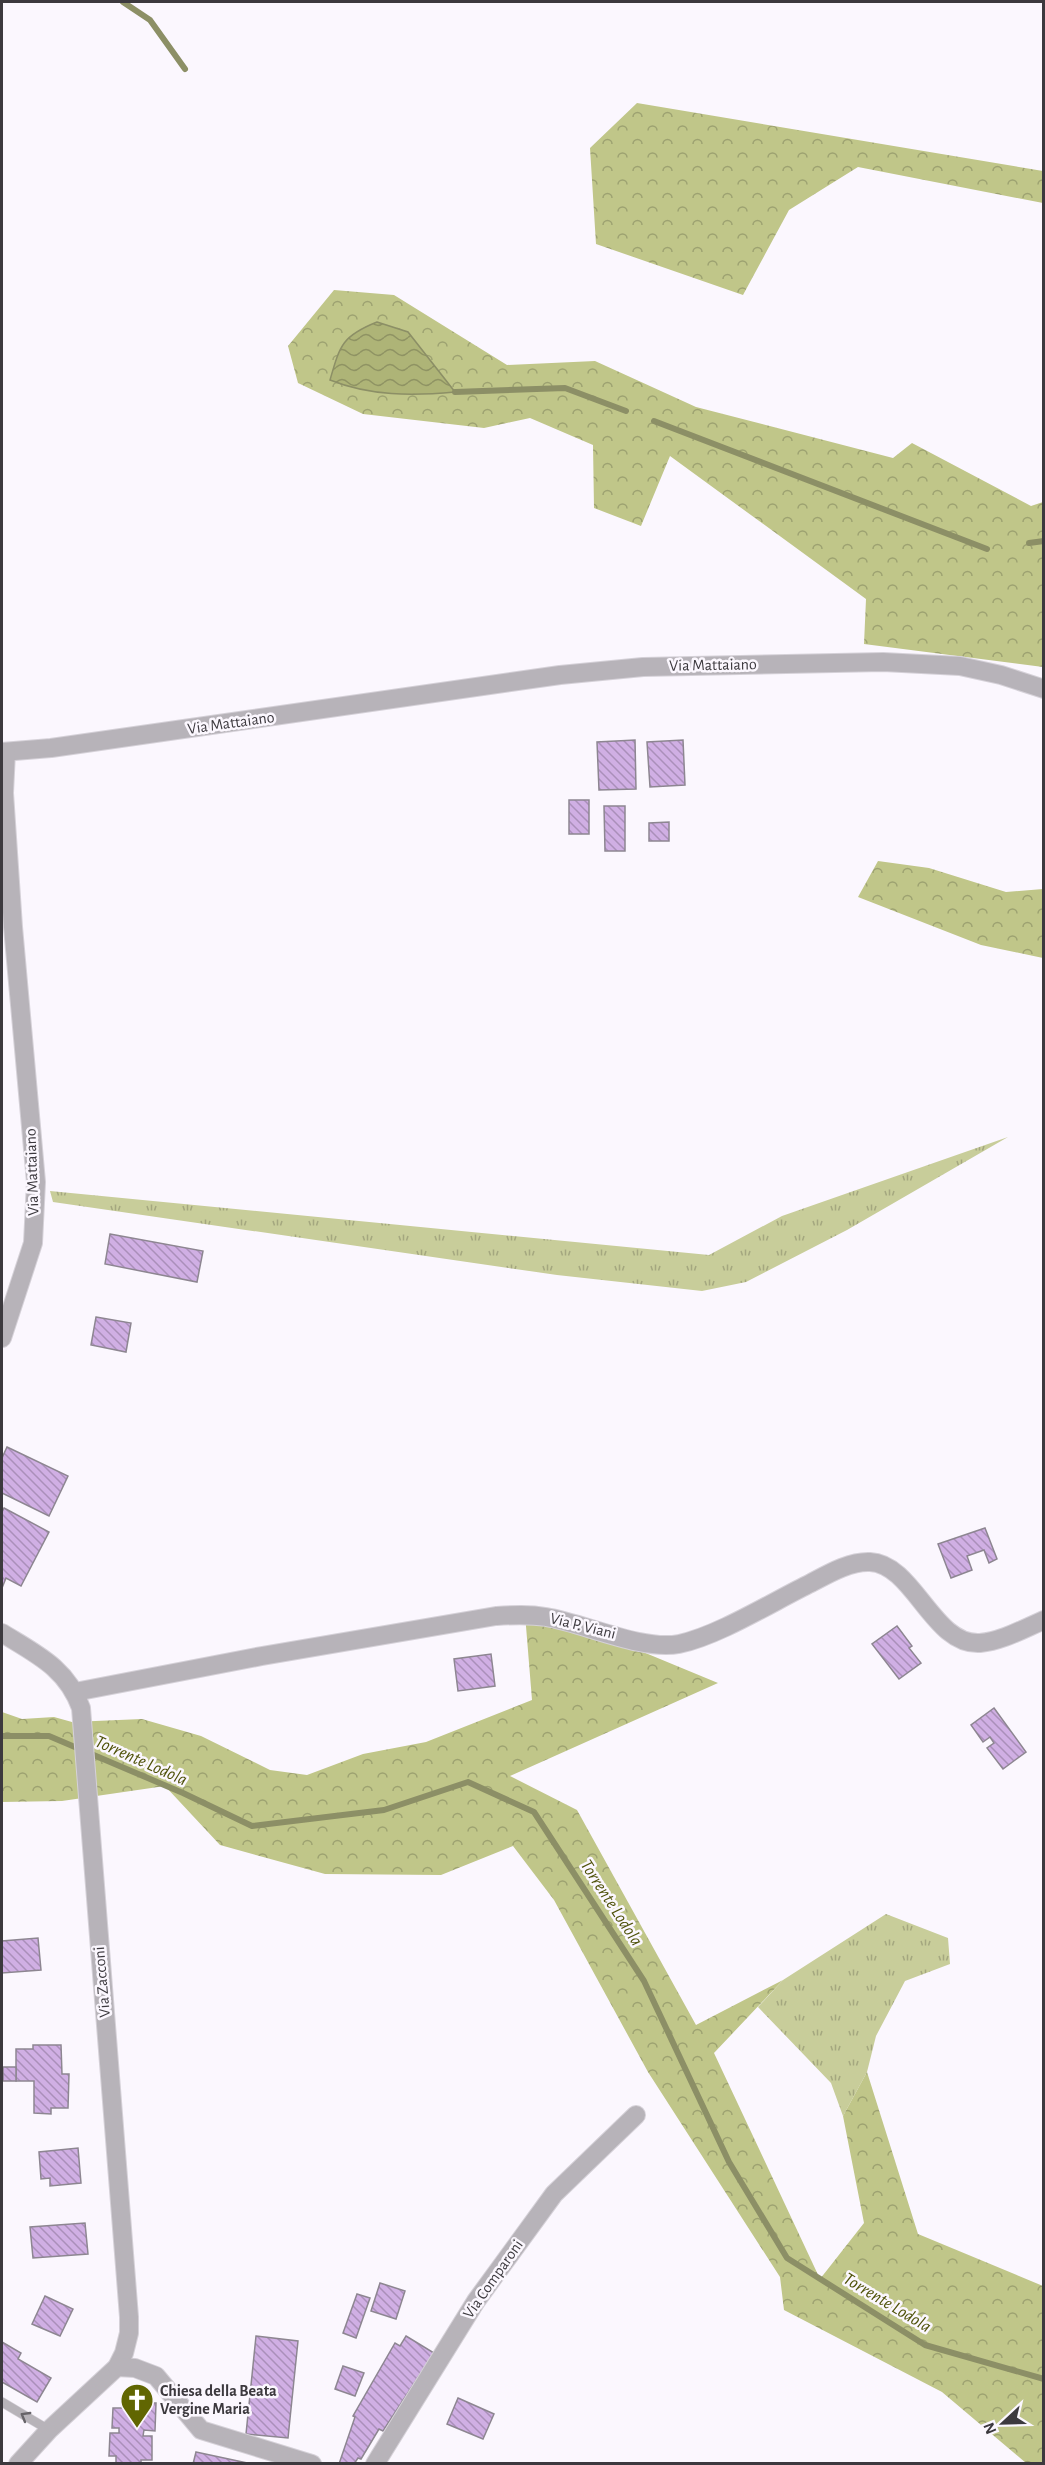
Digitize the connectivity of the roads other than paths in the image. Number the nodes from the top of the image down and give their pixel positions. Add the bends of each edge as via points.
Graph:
1 (1044, 689) edge
2 (4, 752) edge
3 (2, 1338) edge
4 (1044, 1620) edge
5 (2, 1633) edge
6 (78, 1700) junction
7 (636, 2115) dead end
8 (117, 2367) junction
9 (2, 2402) edge
10 (49, 2430) junction
11 (18, 2463) edge
12 (312, 2463) edge
13 (375, 2463) edge

1 - 2 street, Via Mattaiano via 960,666 883,662 643,667 560,675
2 - 3 street, Via Mattaiano via 13,927 36,1182 33,1243
4 - 6 street, Via P. Viani via 998,1640 964,1640 936,1618 898,1576 879,1563 868,1562 831,1572 707,1635 678,1644 654,1644 547,1617 496,1616 262,1656
5 - 6 street via 60,1671
6 - 8 street, Via Zacconi via 129,2317 129,2333
7 - 13 street, Via Comparoni via 554,2194 476,2301
8 - 10 street
8 - 12 street via 135,2368 156,2376 201,2430
10 -> 9 lane
10 - 11 street

